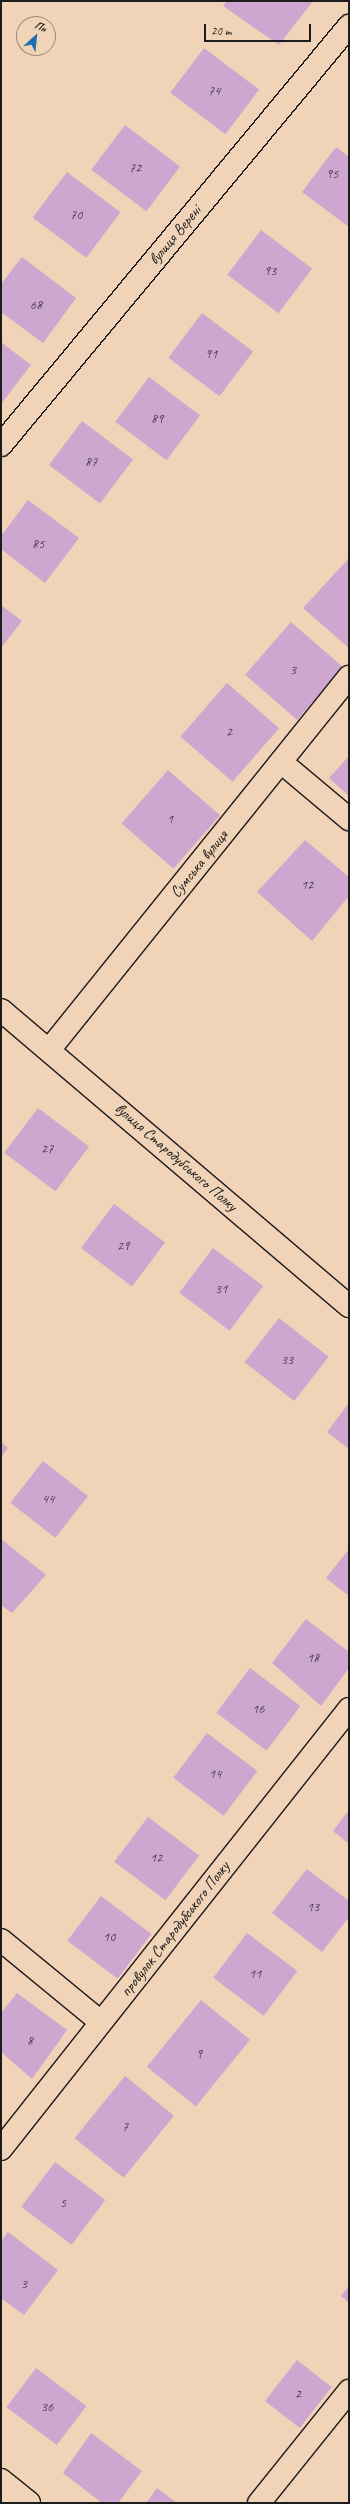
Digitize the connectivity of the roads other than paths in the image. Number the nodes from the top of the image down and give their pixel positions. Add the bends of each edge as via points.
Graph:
1 (349, 26) edge
2 (4, 436) edge
3 (349, 677) edge
4 (281, 762) junction
5 (349, 819) edge
6 (1, 1010) edge
7 (49, 1050) junction
8 (349, 1306) edge
9 (349, 1709) edge
10 (1, 1940) edge
11 (101, 2022) junction
12 (1, 2148) edge
13 (349, 2391) edge
14 (259, 2503) edge

1 - 2 street, вулиця Верені
3 - 4 street, Сумська вулиця
4 - 5 street
4 - 7 street, Сумська вулиця
6 - 7 street, вулиця Стародубського Полку
7 - 8 street, вулиця Стародубського Полку
9 - 11 street, провулок Стародубського Полку
10 - 11 street
11 - 12 street, провулок Стародубського Полку
13 - 14 street

